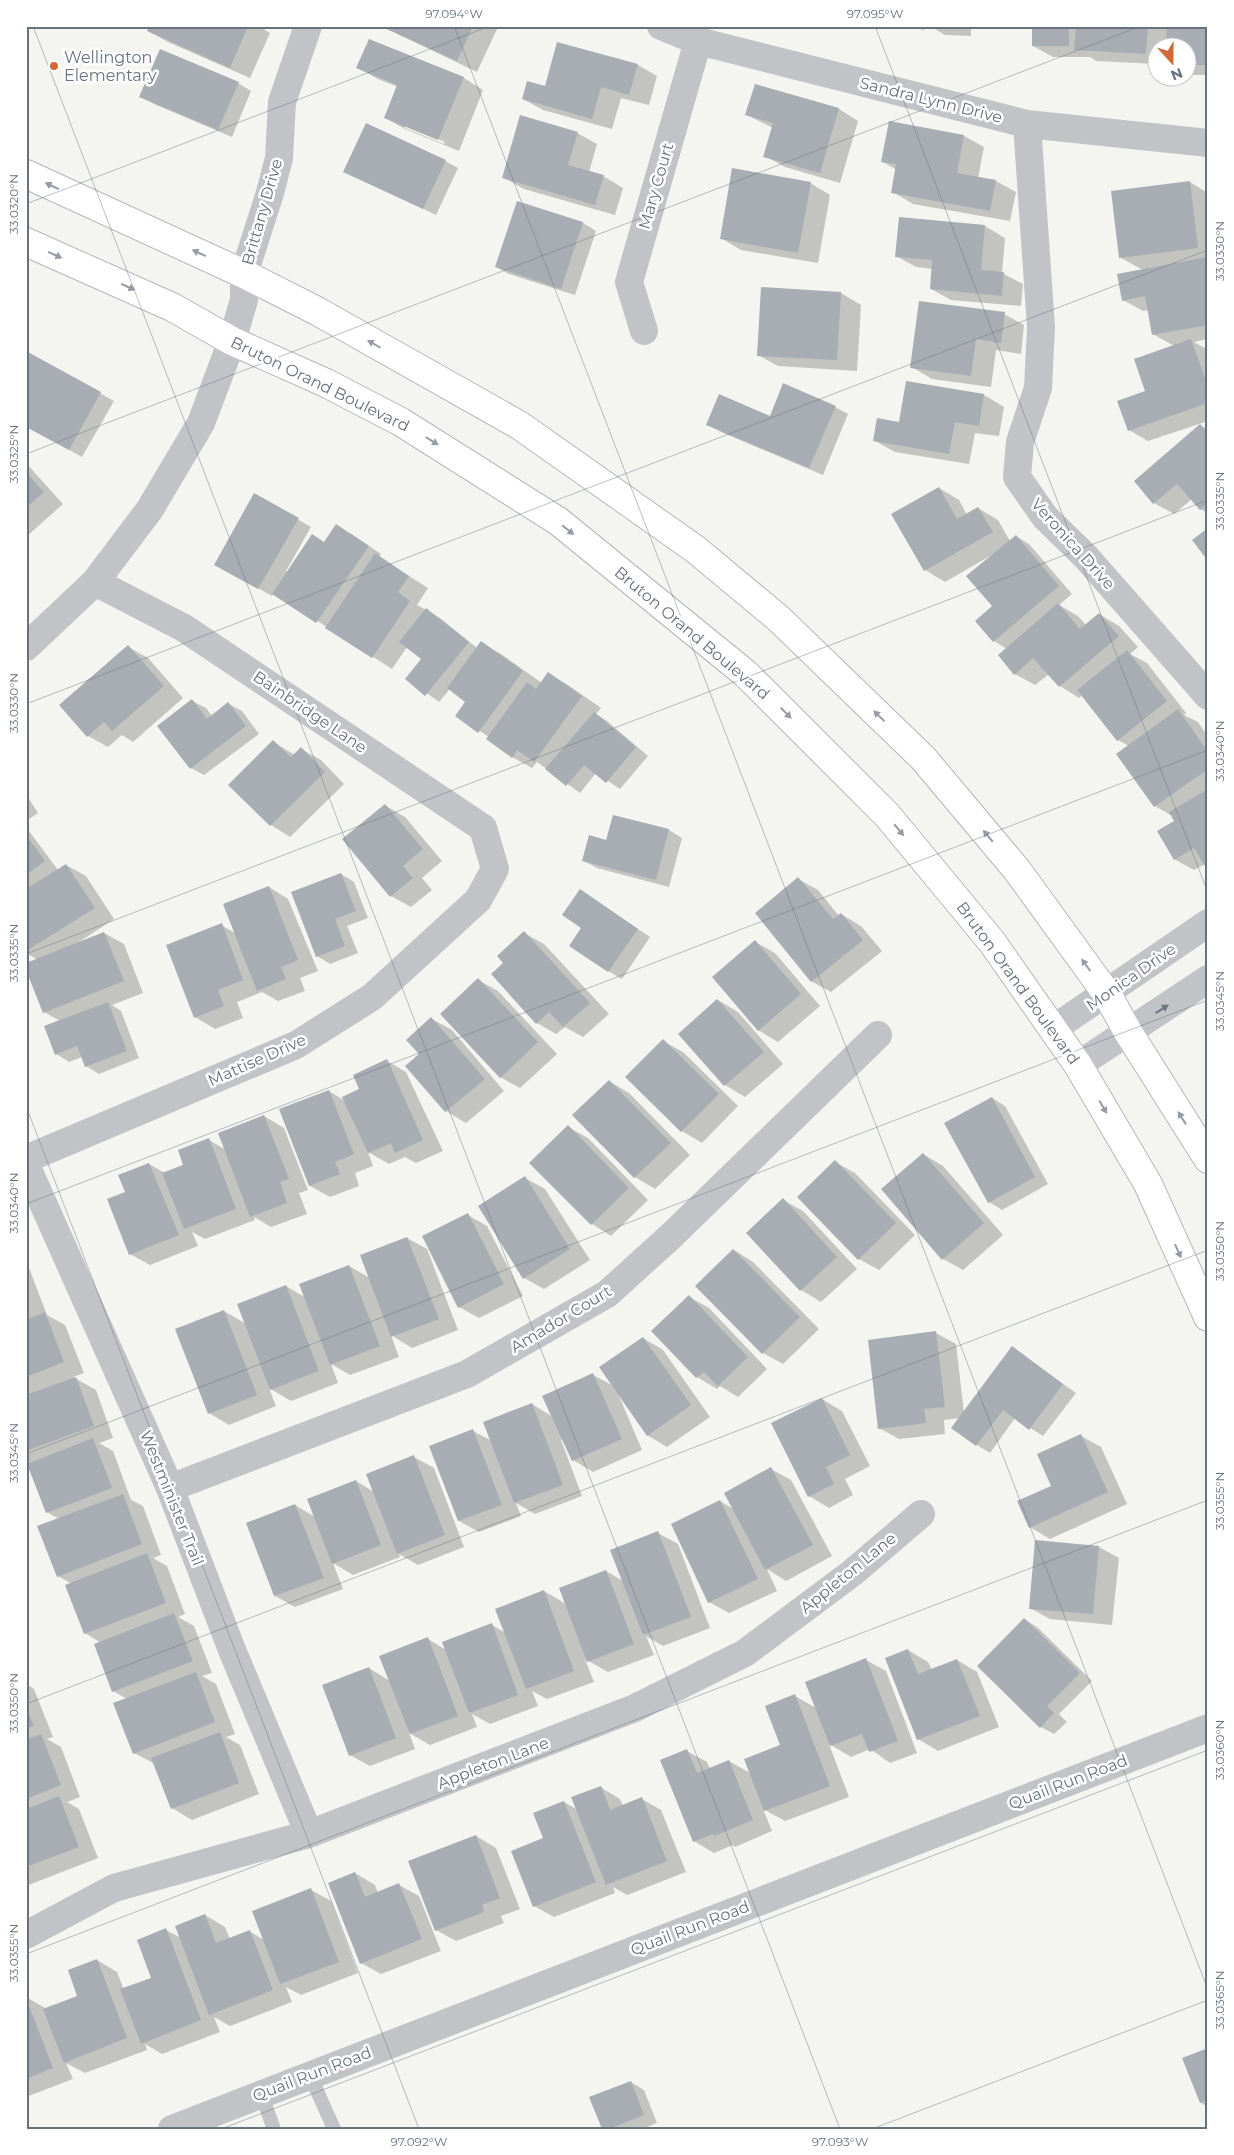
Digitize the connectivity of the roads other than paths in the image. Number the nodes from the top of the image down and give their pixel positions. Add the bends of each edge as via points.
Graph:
1 (308, 26) edge
2 (661, 26) edge
3 (698, 41) junction
4 (1027, 124) junction
5 (1208, 144) edge
6 (26, 174) edge
7 (26, 242) edge
8 (244, 274) junction
9 (644, 331) dead end
10 (232, 341) junction
11 (95, 582) junction
12 (26, 647) edge
13 (1208, 696) edge
14 (495, 869) joint
15 (1208, 923) edge
16 (1208, 979) edge
17 (1107, 994) junction
18 (1053, 1029) junction
19 (1128, 1032) junction
20 (878, 1035) dead end
21 (1078, 1066) junction
22 (26, 1159) edge
23 (1208, 1159) edge
24 (26, 1165) edge
25 (1208, 1317) edge
26 (170, 1488) junction
27 (921, 1514) dead end
28 (1208, 1728) edge
29 (309, 1834) junction
30 (26, 1935) edge
31 (310, 2075) junction
32 (261, 2094) junction
33 (172, 2129) edge
34 (274, 2129) edge
35 (334, 2129) edge

1 - 8 street, Brittany Drive via 282,102 278,158
2 - 3 street, Sandra Lynn Drive
3 - 4 street, Sandra Lynn Drive
3 - 9 street, Mary Court via 629,282
4 - 5 street, Sandra Lynn Drive
4 - 13 street, Veronica Drive via 1041,327 1038,388 1020,442 1017,477 1045,517 1086,557
8 -> 6 main road
7 -> 10 main road, Bruton Orand Boulevard via 172,307
8 - 10 street, Brittany Drive via 244,300
17 -> 8 main road via 1017,870 923,758 778,618 703,555 519,425 317,311
10 - 11 street, Brittany Drive via 201,423 150,509
10 -> 18 main road, Bruton Orand Boulevard via 326,383 401,422 558,522 746,674 887,815 992,942
11 - 12 street, Brittany Drive
11 - 14 street, Bainbridge Lane via 184,628 483,828
14 - 22 street, Mattise Drive via 478,900 372,997 296,1045
15 - 17 street, Monica Drive
19 -> 16 street
17 - 18 street, Monica Drive
17 - 19 main road
18 - 21 main road, Bruton Orand Boulevard
19 - 21 street
23 -> 19 main road
20 - 26 street, Amador Court via 607,1294 467,1374
21 -> 25 main road, Bruton Orand Boulevard via 1148,1184
24 - 26 street, Westminister Trail
26 - 29 street, Westminister Trail via 232,1650
27 - 29 street, Appleton Lane via 852,1573 745,1653 635,1708
28 - 31 street, Quail Run Road
29 - 30 street, Appleton Lane via 114,1888
31 - 32 street, Quail Run Road
31 - 35 lane
32 - 33 street, Quail Run Road
32 - 34 lane

